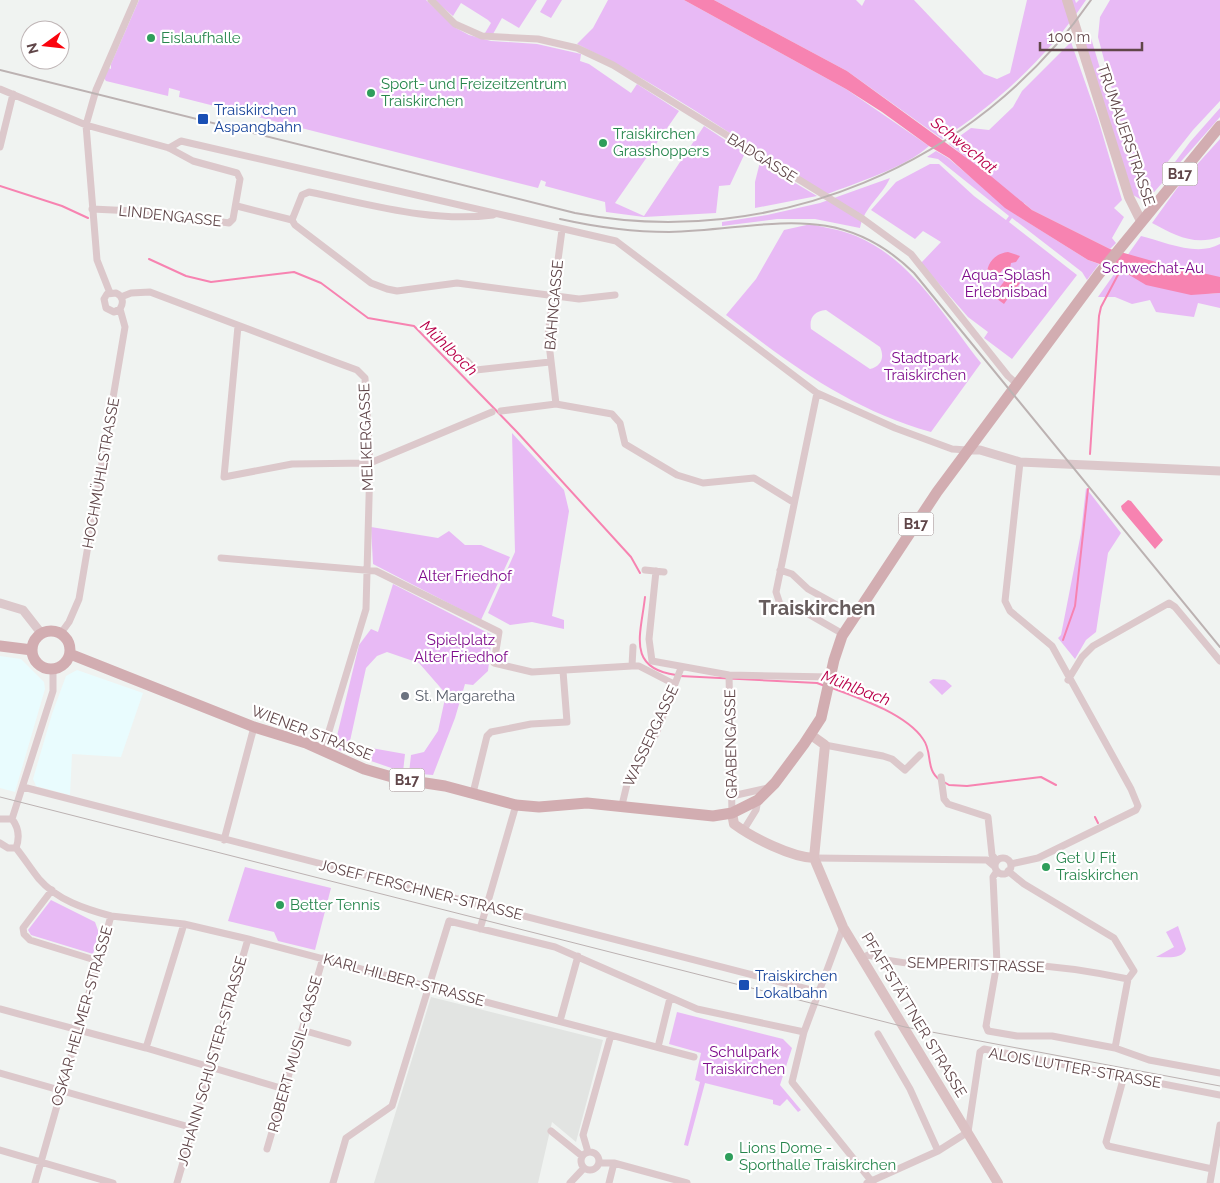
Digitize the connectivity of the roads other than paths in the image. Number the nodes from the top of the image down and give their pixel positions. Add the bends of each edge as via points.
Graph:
1 (135, 0) edge
2 (431, 0) edge
3 (1066, 0) edge
4 (0, 89) edge
5 (13, 94) junction
6 (86, 125) junction
7 (1220, 126) edge
8 (0, 147) edge
9 (170, 148) junction
10 (236, 206) junction
11 (92, 209) junction
12 (496, 214) junction
13 (292, 220) junction
14 (1141, 221) junction
15 (562, 230) junction
16 (110, 292) junction
17 (616, 295) dead end
18 (552, 296) junction
19 (121, 297) junction
20 (120, 309) junction
21 (238, 326) junction
22 (467, 361) dead end
23 (550, 362) junction
24 (1017, 384) junction
25 (817, 393) junction
26 (556, 404) junction
27 (501, 411) dead end
28 (492, 412) dead end
29 (967, 450) junction
30 (1020, 462) junction
31 (370, 463) junction
32 (1220, 471) edge
33 (793, 502) junction
34 (221, 558) dead end
35 (645, 570) dead end
36 (780, 570) junction
37 (369, 571) junction
38 (0, 603) edge
39 (855, 615) junction
40 (839, 632) junction
41 (41, 633) junction
42 (61, 633) junction
43 (0, 646) edge
44 (633, 647) dead end
45 (32, 650) junction
46 (70, 654) junction
47 (1220, 661) edge
48 (632, 666) junction
49 (53, 668) junction
50 (563, 671) junction
51 (678, 676) junction
52 (729, 679) junction
53 (1068, 680) junction
54 (829, 683) junction
55 (254, 727) junction
56 (811, 735) junction
57 (825, 745) junction
58 (323, 751) junction
59 (920, 756) dead end
60 (941, 777) dead end
61 (23, 787) junction
62 (771, 787) junction
63 (473, 793) junction
64 (732, 796) junction
65 (758, 800) junction
66 (516, 804) junction
67 (622, 805) junction
68 (732, 814) junction
69 (0, 819) edge
70 (12, 819) junction
71 (743, 830) junction
72 (224, 840) junction
73 (0, 843) edge
74 (16, 848) junction
75 (814, 858) junction
76 (1011, 864) junction
77 (996, 866) junction
78 (1008, 872) junction
79 (52, 890) junction
80 (485, 907) junction
81 (111, 916) junction
82 (184, 924) junction
83 (843, 927) junction
84 (480, 928) junction
85 (248, 939) junction
86 (578, 956) junction
87 (322, 958) junction
88 (862, 959) junction
89 (98, 960) junction
90 (883, 960) junction
91 (997, 963) junction
92 (869, 970) junction
93 (1128, 979) junction
94 (429, 987) junction
95 (819, 992) junction
96 (670, 998) junction
97 (0, 1009) edge
98 (560, 1022) junction
99 (302, 1030) junction
100 (78, 1031) junction
101 (804, 1032) junction
102 (878, 1034) dead end
103 (611, 1035) junction
104 (348, 1043) dead end
105 (658, 1047) junction
106 (146, 1048) junction
107 (1115, 1048) junction
108 (694, 1057) dead end
109 (211, 1066) junction
110 (0, 1073) edge
111 (1220, 1073) edge
112 (1124, 1076) junction
113 (284, 1089) junction
114 (61, 1091) junction
115 (1220, 1095) edge
116 (1220, 1124) edge
117 (193, 1128) junction
118 (551, 1131) dead end
119 (968, 1132) junction
120 (267, 1149) dead end
121 (0, 1150) edge
122 (938, 1151) junction
123 (585, 1154) junction
124 (41, 1162) junction
125 (599, 1163) junction
126 (614, 1164) junction
127 (584, 1168) junction
128 (1212, 1169) junction
129 (871, 1182) edge
130 (35, 1183) edge
131 (113, 1183) edge
132 (177, 1183) edge
133 (333, 1183) edge
134 (570, 1183) edge
135 (609, 1183) edge
136 (687, 1183) edge
137 (998, 1183) edge
138 (1210, 1183) edge

1 - 6 street via 95,94
2 - 24 street, BADGASSE via 455,24 482,36 538,39 577,48 613,65 862,219 910,254
3 - 14 main road, TRUMAUERSTRASSE via 1129,197
4 - 5 street
5 - 6 street
5 - 8 street
6 - 9 street
6 - 11 street
7 - 14 main road, B17
9 - 10 street via 193,161 238,173 240,188
9 - 12 street via 181,141
10 - 11 street, LINDENGASSE via 229,223 155,212
10 - 13 street, LINDENGASSE
11 - 16 street via 97,260
12 - 13 street via 464,218 415,214 308,192 302,196
12 - 15 street
13 - 18 street, LINDENGASSE via 294,225 364,278 397,291 457,283
14 - 24 main road, B17
15 - 18 street, BAHNGASSE
15 - 25 street via 616,241
16 - 19 street
16 - 20 street via 104,299 106,308 114,312
17 - 18 street, LINDENGASSE via 579,299
18 - 23 street, BAHNGASSE via 548,336
19 - 20 street, HOCHMÜHLSTRASSE
19 - 21 street, MELKERGASSE via 150,292
20 - 42 street, HOCHMÜHLSTRASSE via 125,327 79,600 70,622
21 - 31 street, MELKERGASSE via 362,375 366,384
21 - 31 street via 224,476 292,464
22 - 23 street via 476,370
23 - 26 street, BAHNGASSE
24 - 29 main road, B17
25 - 29 street via 952,450
25 - 33 street
26 - 27 street
26 - 33 street via 612,414 620,423 625,444 676,475 703,482 754,478
28 - 31 street
29 - 30 street via 980,450
29 - 39 main road, B17
30 - 32 street
30 - 53 street via 1005,601 1010,612 1052,646
31 - 37 street, MELKERGASSE
33 - 36 street
34 - 37 street
35 - 51 street via 661,572 649,639 652,661
36 - 39 street via 792,574 808,589
36 - 40 street via 776,592 780,604 803,611
37 - 50 street via 385,575 499,632 494,663 532,672
37 - 58 street, MELKERGASSE via 366,609
38 - 41 street via 23,610
39 - 40 main road, B17
40 - 54 main road, B17
41 - 42 main road via 51,630
41 - 45 main road via 34,640
42 - 46 main road via 68,642
43 - 45 main road
44 - 48 street
45 - 49 main road via 40,666
46 - 49 main road via 62,665
46 - 55 main road, WIENER STRASSE / B17
47 - 53 street via 1175,607 1168,603 1093,646
48 - 50 street
48 - 51 street
49 - 61 street via 53,691
50 - 63 street via 568,721 491,732 487,736
51 - 52 street
51 - 67 street, WASSERGASSE via 656,734 628,780
52 - 54 street
52 - 64 street, GRABENGASSE
53 - 76 street via 1138,806 1136,810 1038,858
54 - 56 main road, B17 via 821,718
55 - 58 main road, WIENER STRASSE / B17
55 - 72 street
56 - 57 main road
56 - 62 main road, B17
57 - 59 street via 883,756 905,770
57 - 75 main road
58 - 63 main road, WIENER STRASSE / B17 via 364,769
60 - 77 street via 944,799 948,804 988,817
61 - 70 street
61 - 72 street, JOSEF FERSCHNER-STRASSE
62 - 64 street
62 - 65 main road, B17
63 - 66 main road, WIENER STRASSE / B17
64 - 68 street, GRABENGASSE
65 - 68 main road, B17
65 - 71 street via 756,810
66 - 67 main road, WIENER STRASSE / B17 via 540,807 588,803
66 - 80 street
67 - 68 main road, WIENER STRASSE / B17 via 713,816
68 - 71 main road via 734,824
69 - 70 street
70 - 74 street via 19,839
71 - 75 main road via 801,858
72 - 80 street, JOSEF FERSCHNER-STRASSE
73 - 74 street
74 - 79 street, OSKAR HELMER-STRASSE via 40,880
75 - 77 street via 987,860
75 - 83 main road, PFAFFSTÄTTNER STRASSE
76 - 77 street via 1001,857
76 - 78 street
77 - 78 street via 1002,874
77 - 91 street via 993,877
78 - 93 street via 1114,938 1134,971
79 - 81 street, OSKAR HELMER-STRASSE via 87,910
79 - 89 street via 23,928 24,934 30,940
80 - 84 street
80 - 95 street, JOSEF FERSCHNER-STRASSE
81 - 82 street, KARL HILBER-STRASSE
81 - 89 street, OSKAR HELMER-STRASSE
82 - 85 street, KARL HILBER-STRASSE
82 - 106 street
83 - 88 main road, PFAFFSTÄTTNER STRASSE
83 - 95 street
84 - 86 street, JOSEF FERSCHNER-STRASSE via 556,947
84 - 94 street, JOSEF FERSCHNER-STRASSE via 449,921
85 - 87 street, KARL HILBER-STRASSE
85 - 109 street, JOHANN SCHUSTER-STRASSE
86 - 96 street, JOSEF FERSCHNER-STRASSE
86 - 98 street
87 - 94 street, KARL HILBER-STRASSE
87 - 99 street, ROBERT MUSIL-GASSE
88 - 90 street, SEMPERITSTRASSE via 868,955
88 - 92 main road, PFAFFSTÄTTNER STRASSE
89 - 100 street, OSKAR HELMER-STRASSE
90 - 91 street, SEMPERITSTRASSE via 918,965
90 - 92 street
91 - 93 street, SEMPERITSTRASSE via 1082,970
91 - 107 street, ALOIS LUTTER-STRASSE via 986,1026 988,1031 1017,1036 1052,1036
92 - 119 main road, PFAFFSTÄTTNER STRASSE
93 - 107 street
94 - 98 street, KARL HILBER-STRASSE
94 - 133 street via 392,1106 346,1138
95 - 101 street
96 - 101 street, JOSEF FERSCHNER-STRASSE via 697,1009
96 - 105 street
97 - 100 street
98 - 103 street, KARL HILBER-STRASSE
99 - 104 street
99 - 113 street, ROBERT MUSIL-GASSE
100 - 106 street
100 - 114 street, OSKAR HELMER-STRASSE
101 - 129 street via 792,1082
102 - 122 street via 910,1089
103 - 105 street, KARL HILBER-STRASSE
103 - 123 street via 583,1135
105 - 108 street, KARL HILBER-STRASSE
106 - 109 street
107 - 111 street, ALOIS LUTTER-STRASSE via 1149,1060
109 - 113 street
109 - 117 street, JOHANN SCHUSTER-STRASSE
110 - 114 street
112 - 115 street, ALOIS LUTTER-STRASSE
112 - 119 street, ALOIS LUTTER-STRASSE via 981,1050
112 - 128 street via 1106,1142 1108,1146
113 - 120 street, ROBERT MUSIL-GASSE
114 - 117 street
114 - 124 street, OSKAR HELMER-STRASSE
116 - 128 street
117 - 132 street, JOHANN SCHUSTER-STRASSE
118 - 123 street
119 - 122 street
119 - 137 main road, PFAFFSTÄTTNER STRASSE
121 - 124 street
122 - 129 street
123 - 125 street via 596,1155
123 - 127 street via 581,1164
124 - 130 street, OSKAR HELMER-STRASSE
124 - 131 street
125 - 126 street
125 - 127 street via 593,1170
126 - 135 street
126 - 136 street
127 - 134 street
128 - 138 street

